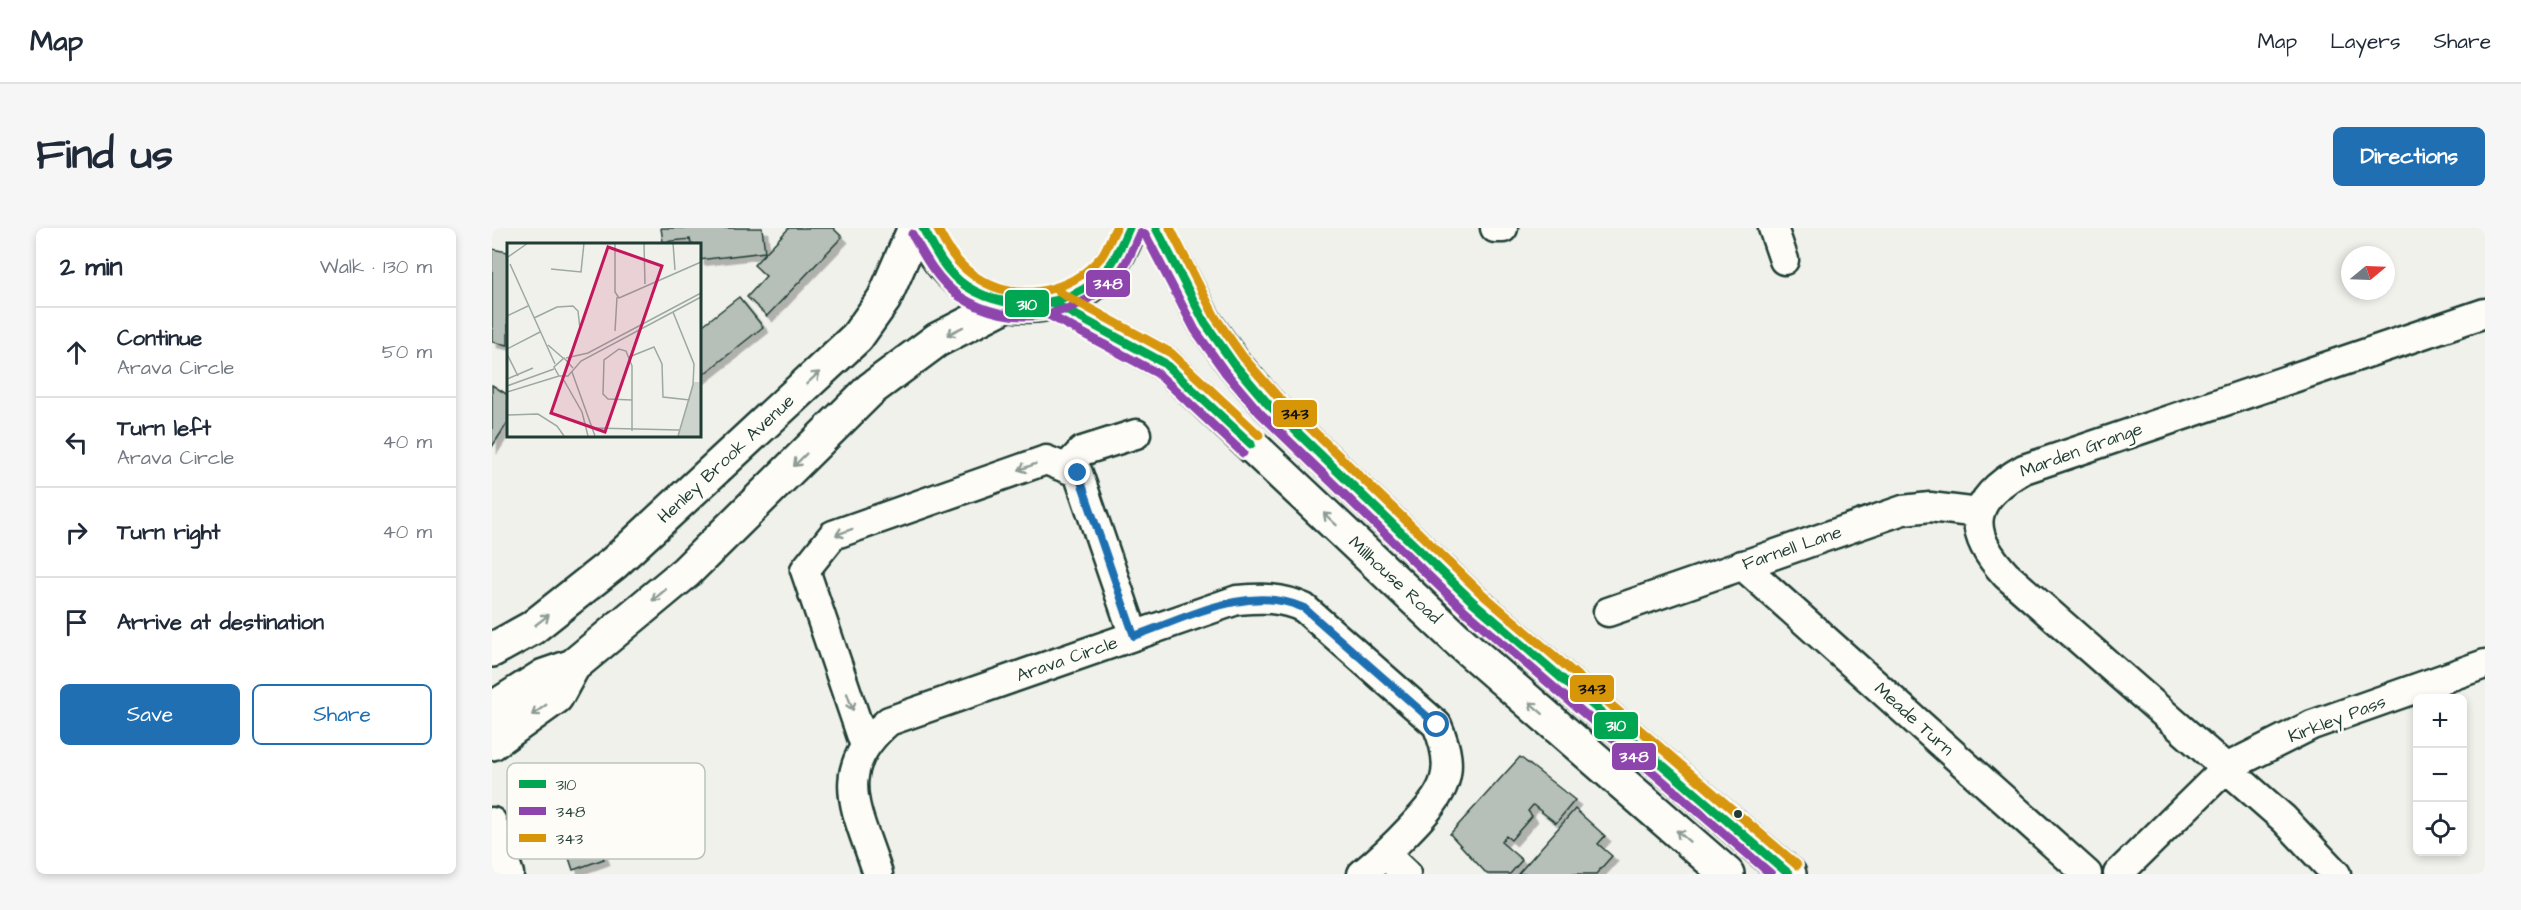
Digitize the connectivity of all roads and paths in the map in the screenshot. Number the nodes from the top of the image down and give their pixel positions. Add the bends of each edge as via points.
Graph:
1 (915, 228) edge
2 (922, 228) edge
3 (1129, 228) edge
4 (1156, 228) edge
5 (1773, 228) edge
6 (1784, 260) dead end
7 (1053, 303) junction
8 (1007, 304) junction
9 (2485, 313) edge
10 (1136, 434) dead end
11 (1066, 468) junction
12 (1979, 513) junction
13 (1742, 565) junction
14 (1608, 612) dead end
15 (1134, 636) junction
16 (492, 650) edge
17 (2485, 664) edge
18 (573, 666) junction
19 (492, 709) edge
20 (492, 743) edge
21 (865, 746) junction
22 (2226, 768) junction
23 (492, 822) edge
24 (1386, 855) junction
25 (509, 874) edge
26 (878, 874) edge
27 (1362, 874) edge
28 (1406, 874) edge
29 (1727, 874) edge
30 (1789, 874) edge
31 (2086, 874) edge
32 (2118, 874) edge
33 (2336, 874) edge

16 -> 1 main road, Henley Brook Avenue via 532,628 615,563 857,337 884,299
2 - 8 main road via 930,249 950,275 976,294
3 - 7 main road via 1123,245 1105,271 1082,291
4 - 30 main road, Millhouse Road via 1205,323 1268,404 1473,602
5 - 6 street
7 - 8 main road
29 -> 7 main road, Millhouse Road via 1459,641 1164,363
8 -> 18 main road via 937,340 871,389 686,572
9 - 12 street, Marden Grange via 2024,468 2000,482
10 - 11 street via 1082,451
11 - 15 street via 1078,473
11 -> 21 street via 1046,460 833,535 805,570
12 - 13 street, Farnell Lane via 1930,507 1903,510
12 - 22 street via 1980,537 1988,555 2006,575
13 - 14 street, Farnell Lane
13 - 31 street, Meade Turn
15 - 21 street, Arava Circle via 889,722
15 - 24 street, Arava Circle via 1237,600 1284,599 1304,608 1422,710 1437,725 1447,748 1444,784 1437,801
17 - 22 street, Kirkley Pass via 2312,725
18 - 19 main road via 544,676
18 -> 20 main road via 556,698
21 - 26 street, Arava Circle via 852,774 852,793
22 - 32 street
22 - 33 street via 2284,819
23 - 25 street
24 - 27 street, Arava Circle
24 - 28 street

